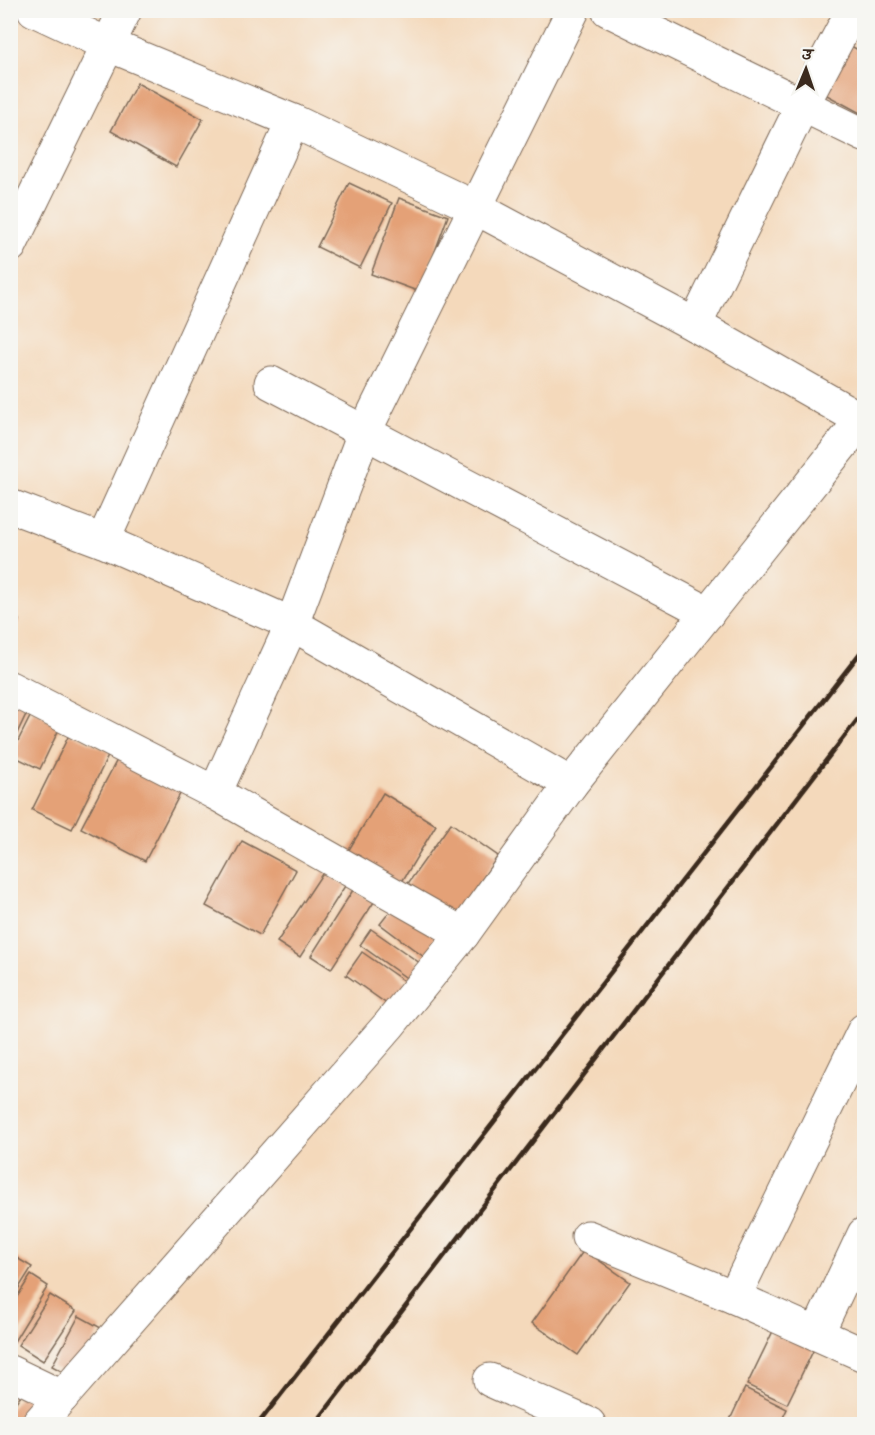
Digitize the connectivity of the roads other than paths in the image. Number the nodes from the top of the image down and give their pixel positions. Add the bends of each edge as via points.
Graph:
1 (34, 10) edge
2 (125, 10) edge
3 (573, 10) edge
4 (608, 10) edge
5 (853, 10) edge
6 (109, 45) junction
7 (803, 104) junction
8 (293, 121) junction
9 (864, 135) edge
10 (21, 196) edge
11 (476, 208) junction
12 (10, 246) edge
13 (695, 325) junction
14 (271, 383) dead end
15 (863, 418) edge
16 (364, 433) junction
17 (10, 506) edge
18 (102, 541) junction
19 (708, 613) junction
20 (292, 624) junction
21 (10, 688) edge
22 (571, 784) junction
23 (215, 793) junction
24 (463, 934) junction
25 (864, 1030) edge
26 (864, 1234) edge
27 (588, 1237) dead end
28 (734, 1297) junction
29 (817, 1334) junction
30 (864, 1355) edge
31 (10, 1372) edge
32 (490, 1380) dead end
33 (62, 1397) junction
34 (38, 1425) edge
35 (589, 1425) edge

1 - 6 street
2 - 6 street
3 - 11 street
4 - 7 street
5 - 7 street
6 - 8 street
6 - 10 street
7 - 9 street
7 - 13 street
8 - 11 street
8 - 18 street
10 - 12 street
11 - 13 street
11 - 16 street
13 - 15 street
14 - 16 street
15 - 19 street
16 - 19 street
16 - 20 street
17 - 18 street
18 - 20 street
19 - 22 street
20 - 22 street
20 - 23 street
21 - 23 street
22 - 24 street
23 - 24 street
24 - 33 street via 381,1034
25 - 28 street
26 - 29 street
27 - 28 street
28 - 29 street
29 - 30 street
31 - 33 street
32 - 35 street
33 - 34 street

